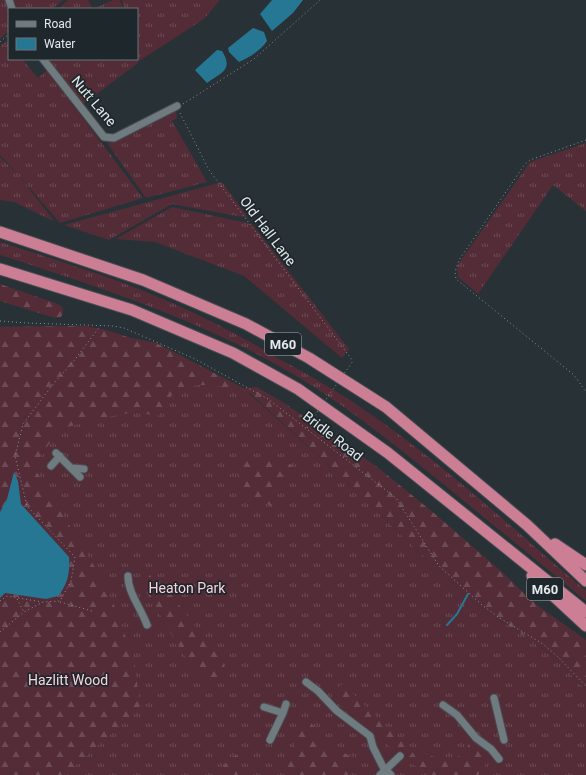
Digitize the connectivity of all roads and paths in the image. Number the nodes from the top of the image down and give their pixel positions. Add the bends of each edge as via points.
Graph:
1 (320, 0) edge
2 (8, 35) edge
3 (0, 42) edge
4 (44, 60) edge
5 (177, 106) junction
6 (586, 140) edge
7 (0, 232) edge
8 (0, 269) edge
9 (0, 321) edge
10 (101, 326) junction
11 (586, 392) edge
12 (306, 428) junction
13 (51, 466) dead end
14 (72, 468) junction
15 (84, 469) dead end
16 (80, 477) dead end
17 (527, 525) junction
18 (507, 548) junction
19 (586, 565) edge
20 (128, 576) dead end
21 (586, 581) edge
22 (17, 599) junction
23 (0, 601) edge
24 (60, 601) junction
25 (43, 602) junction
26 (92, 611) dead end
27 (24, 612) junction
28 (586, 612) edge
29 (147, 625) dead end
30 (586, 626) edge
31 (0, 632) edge
32 (306, 682) dead end
33 (586, 686) edge
34 (494, 698) dead end
35 (286, 704) dead end
36 (443, 705) dead end
37 (264, 707) dead end
38 (283, 713) junction
39 (270, 740) dead end
40 (504, 740) dead end
41 (400, 756) dead end
42 (499, 759) dead end
43 (385, 773) edge

1 - 5 path via 254,59
2 - 3 path
4 - 5 street, Nutt Lane via 104,137 114,138
5 - 12 path, Old Hall Lane, bridge via 209,170 353,361
6 - 11 path via 525,164 459,260 455,272 456,279 574,375
7 - 17 highway, M60 via 142,280 246,324 309,358 386,407
8 - 18 highway, M60 via 132,310 233,353 298,389 341,418
9 - 10 path, Bridle Road
10 - 12 path, Bridle Road via 124,328 195,359 268,399
10 - 24 path via 23,424 15,456 27,506 75,557 71,581
12 - 33 path, Bridle Road via 396,498 439,566 498,617 543,644
13 - 14 street via 58,455
14 - 15 street
14 - 16 street
17 - 19 highway, M60
17 - 21 highway, M60
18 - 28 highway, M60
18 - 30 highway, M60 via 540,584
20 - 29 street via 131,593
22 - 23 path via 7,596
22 - 25 path
22 - 27 path
24 - 25 path
24 - 26 path
25 - 27 path
27 - 31 path
32 - 43 street via 337,711 370,736
34 - 40 street
35 - 38 street
36 - 42 street
37 - 38 street
38 - 39 street
41 - 43 street

